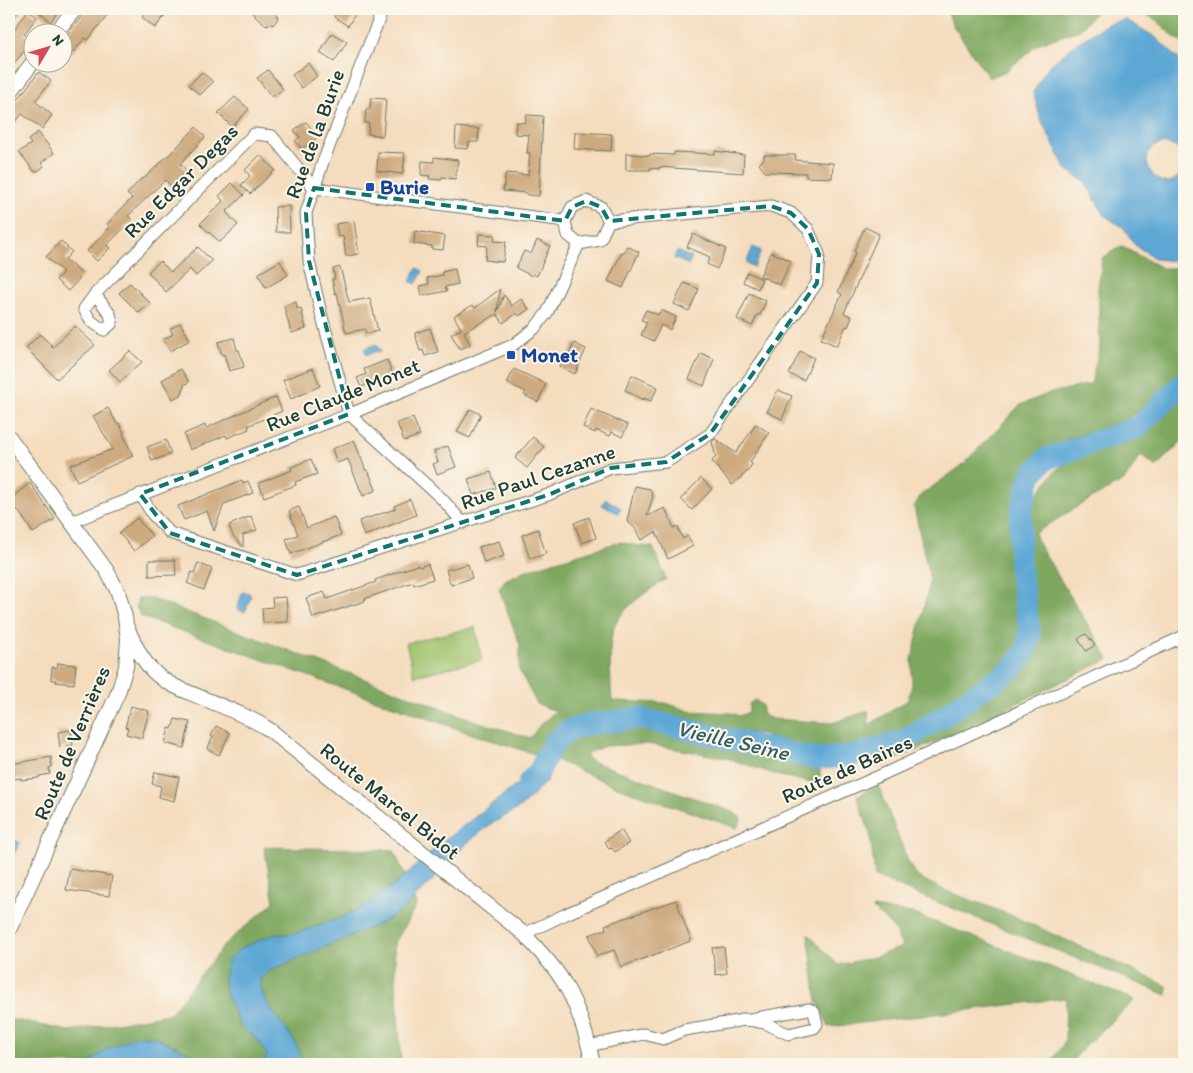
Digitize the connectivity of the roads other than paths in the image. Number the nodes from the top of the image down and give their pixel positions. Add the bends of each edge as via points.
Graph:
1 (75, 9) edge
2 (383, 9) edge
3 (64, 22) edge
4 (26, 72) edge
5 (9, 94) edge
6 (314, 188) junction
7 (565, 221) junction
8 (609, 221) junction
9 (579, 244) junction
10 (95, 294) dead end
11 (349, 414) junction
12 (9, 437) edge
13 (140, 494) junction
14 (71, 522) junction
15 (463, 523) junction
16 (128, 629) junction
17 (1184, 636) edge
18 (9, 930) edge
19 (524, 934) junction
20 (743, 1020) junction
21 (589, 1046) junction
22 (593, 1064) edge

1 - 3 street
2 - 6 street, Rue de la Burie
4 - 5 street
6 - 7 street
6 - 10 street, Rue Edgar Degas via 272,136 254,134
6 - 11 street, Rue de la Burie via 306,214 309,261
7 - 8 street via 572,207 586,201 601,207
7 - 9 street via 568,235
8 - 9 street via 600,240
8 - 15 street, Rue Paul Cezanne via 771,206 792,213 808,229 819,254 817,283 710,434 666,462 611,468 548,495
9 - 11 street, Rue Claude Monet via 547,313 534,329 513,345
11 - 13 street, Rue Claude Monet
11 - 15 street via 443,500
12 - 14 street, Route de Verrières
13 - 14 street, Rue Claude Monet
13 - 15 street, Rue Paul Cezanne via 152,515 170,533 297,575
14 - 16 street, Route de Verrières via 118,592
16 - 18 street, Route de Verrières via 126,667 118,693
16 - 19 street, Route Marcel Bidot via 138,652 163,680 240,713 270,730
17 - 19 street, Route de Baires
19 - 21 street, Route Marcel Bidot via 564,982 577,1008
20 - 20 street via 765,1023 788,1034 814,1028 817,1024 814,1012 809,1009
20 - 21 street via 684,1030 663,1039 644,1034
21 - 22 street, Route Marcel Bidot

